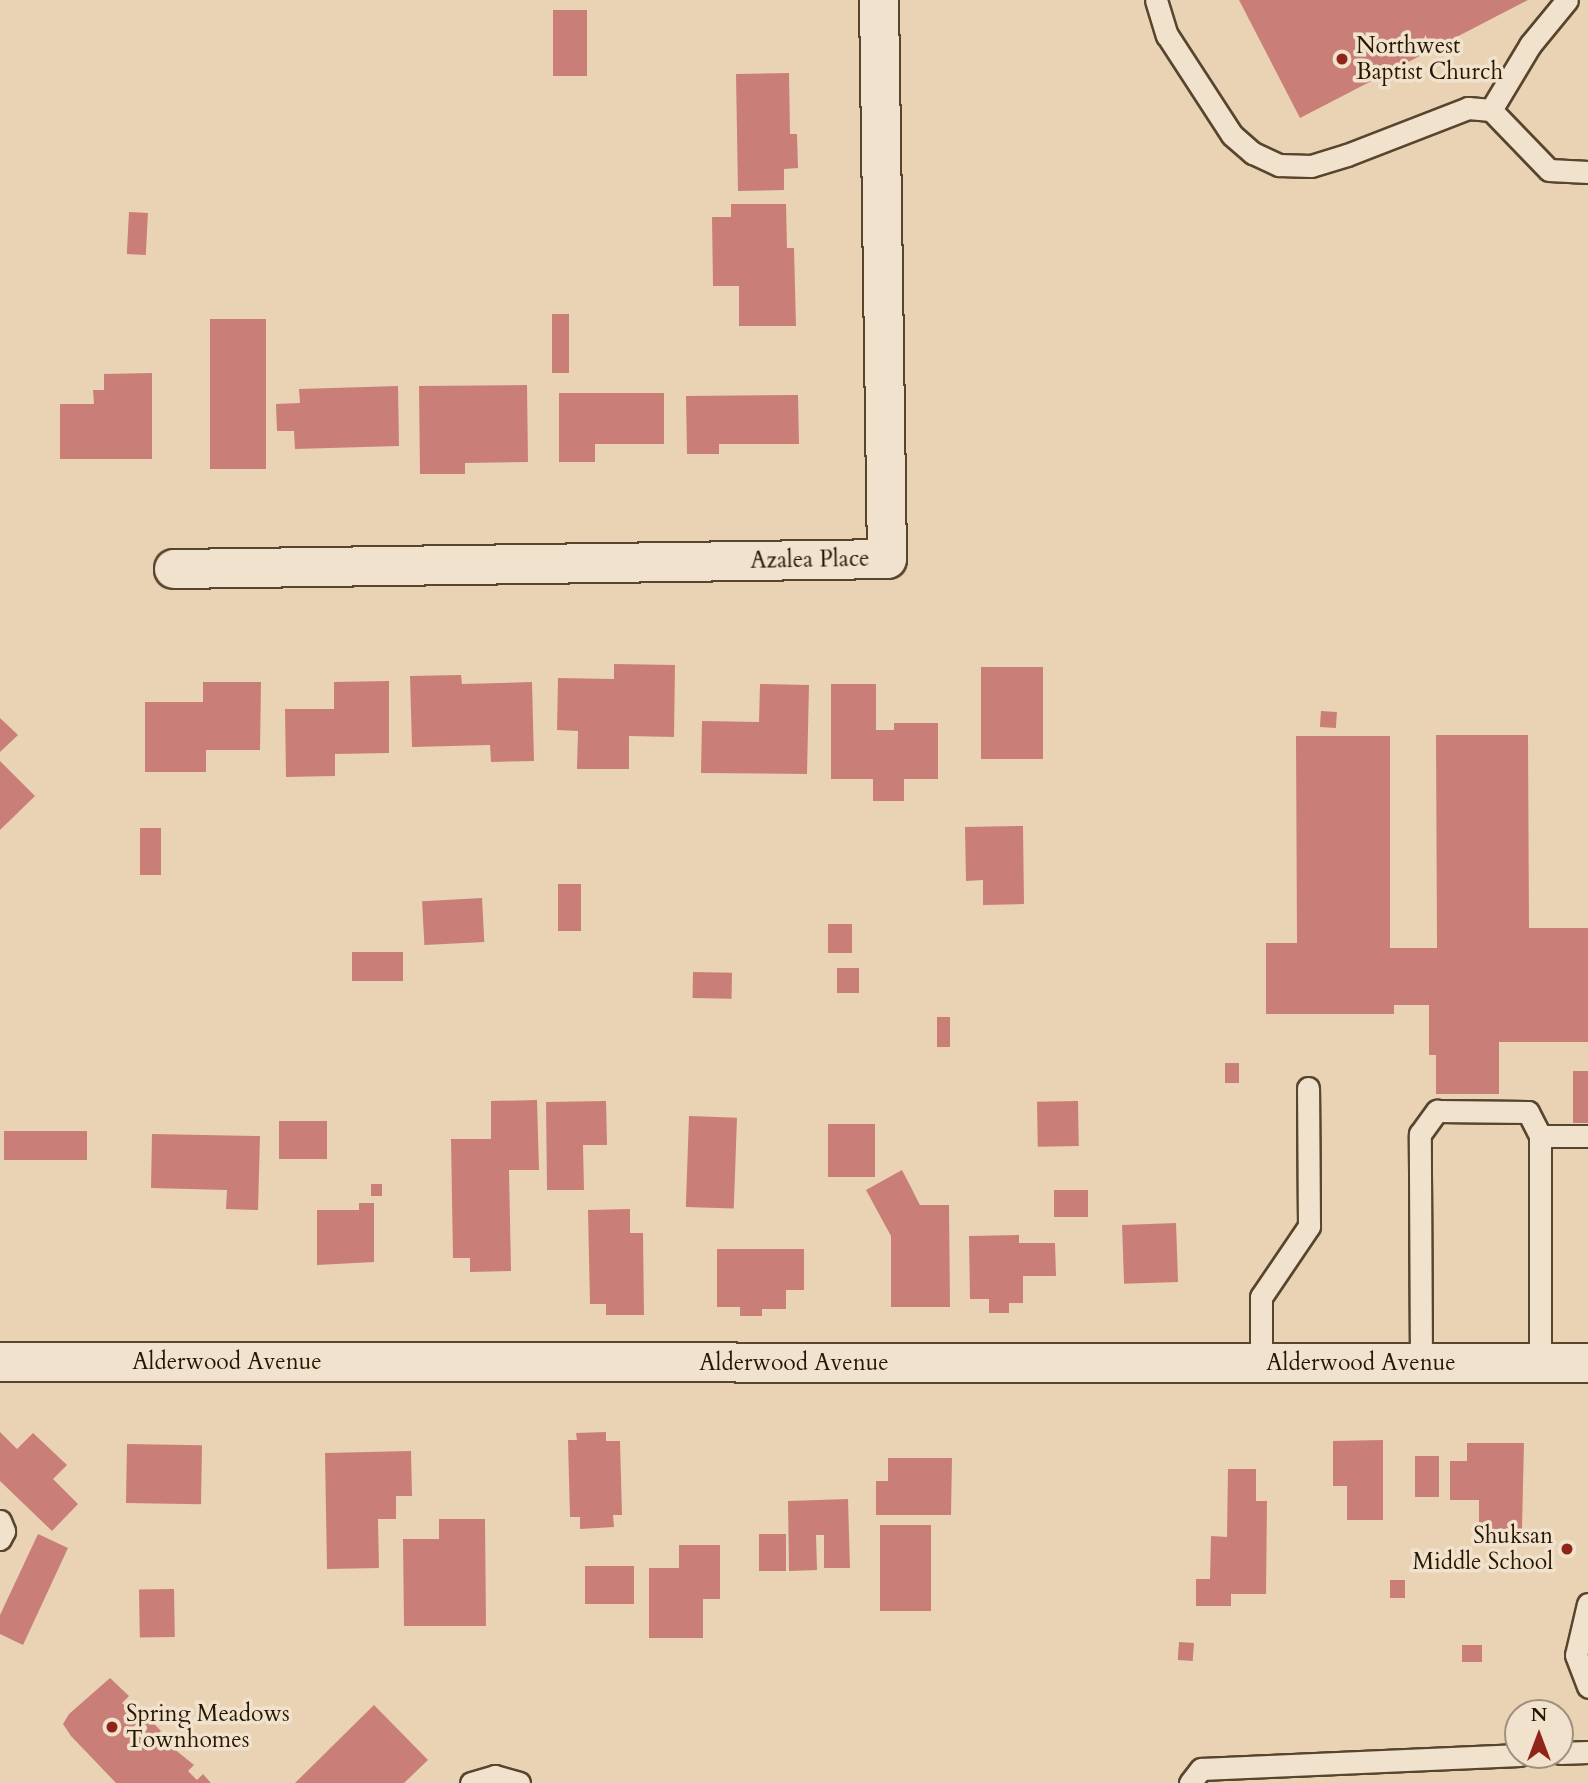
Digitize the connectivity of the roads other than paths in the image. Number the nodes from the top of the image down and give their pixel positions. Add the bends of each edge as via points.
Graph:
1 (879, 0) edge
2 (1156, 0) edge
3 (1567, 0) edge
4 (1491, 110) junction
5 (1588, 172) edge
6 (174, 569) dead end
7 (1308, 1088) dead end
8 (1540, 1136) junction
9 (1588, 1136) edge
10 (0, 1362) edge
11 (1261, 1363) junction
12 (1421, 1363) junction
13 (1540, 1363) junction
14 (1588, 1363) edge
15 (0, 1521) edge
16 (0, 1539) edge
17 (1588, 1604) edge
18 (1588, 1687) edge
19 (1504, 1756) edge
20 (471, 1783) edge
21 (519, 1783) edge
22 (1189, 1783) edge

1 - 6 street, Azalea Place via 887,559
2 - 4 lane via 1167,35 1232,135 1253,153 1279,164 1311,166 1468,108
3 - 4 lane via 1530,44
4 - 5 lane via 1549,170
7 - 11 lane via 1309,1226 1261,1297
8 - 9 lane
8 - 12 lane via 1528,1112 1437,1111 1420,1134
8 - 13 lane
10 - 11 street, Alderwood Avenue
11 - 12 street, Alderwood Avenue
12 - 13 street, Alderwood Avenue
13 - 14 street, Alderwood Avenue
15 - 16 lane via 4,1531
17 - 18 lane via 1576,1655
19 - 22 lane via 1201,1769
20 - 21 lane via 495,1776

